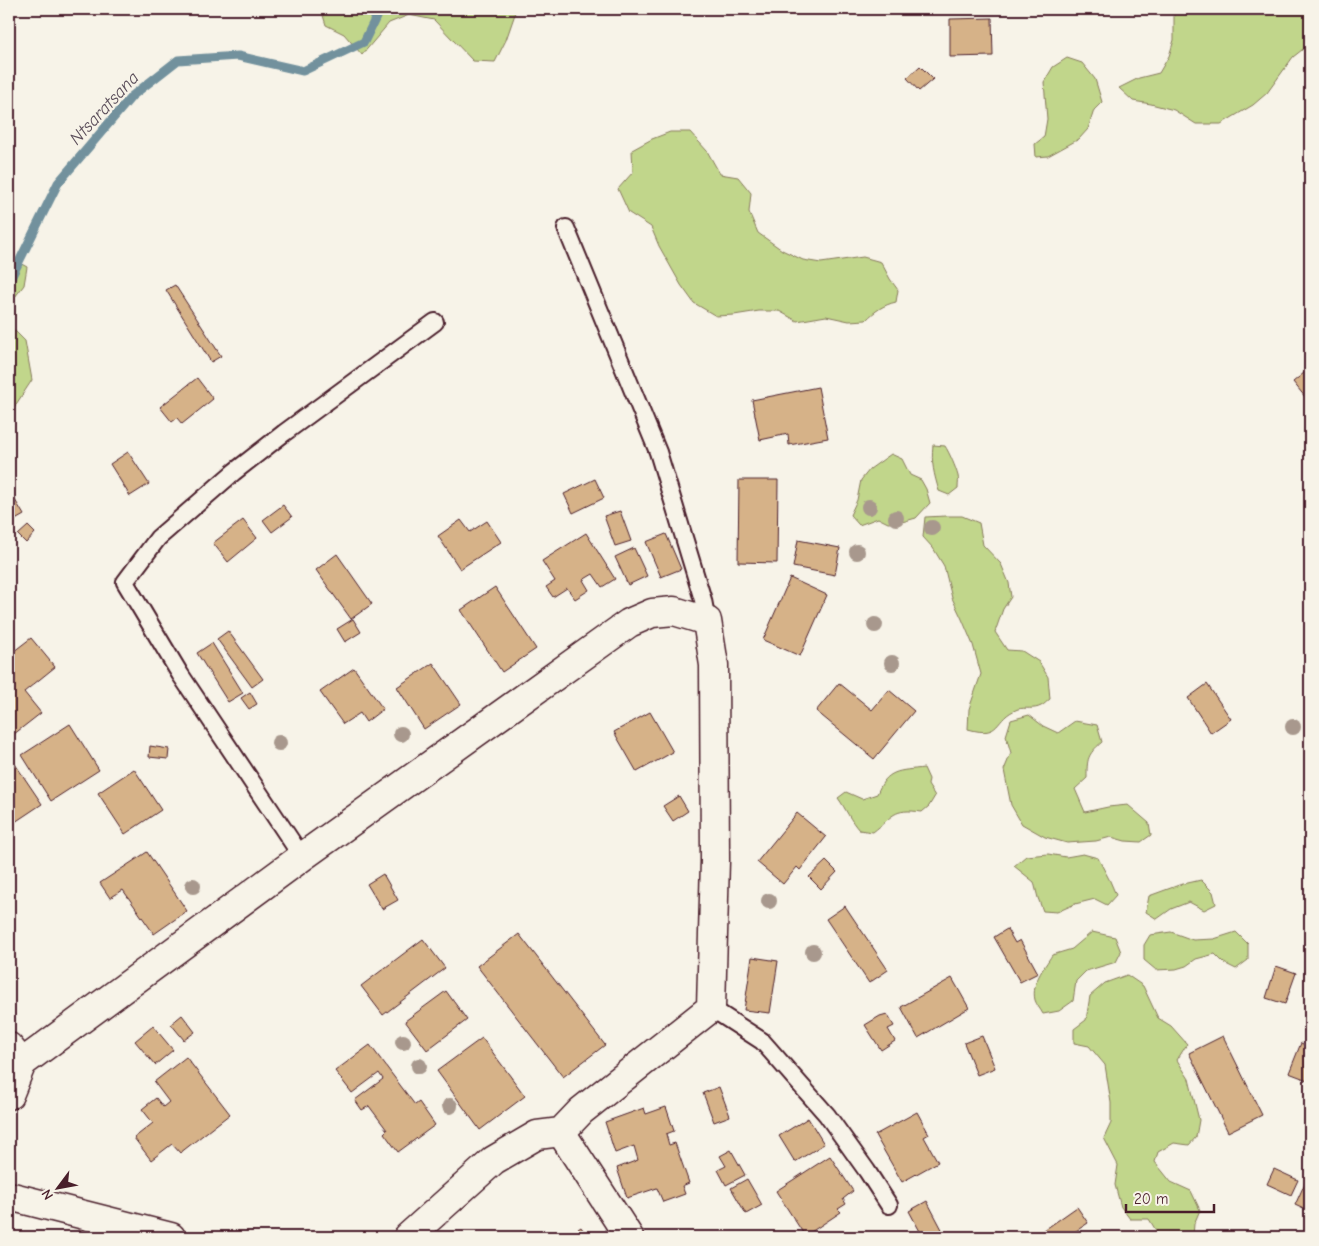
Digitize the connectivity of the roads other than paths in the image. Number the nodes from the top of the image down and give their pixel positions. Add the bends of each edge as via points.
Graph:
1 (566, 228) dead end
2 (435, 322) dead end
3 (707, 621) junction
4 (302, 857) junction
5 (711, 1008) junction
6 (15, 1055) edge
7 (9, 1095) edge
8 (562, 1132) junction
9 (9, 1196) edge
10 (889, 1205) dead end
11 (171, 1237) edge
12 (408, 1237) edge
13 (629, 1237) edge

1 - 3 lane via 658,452
2 - 4 lane via 234,472 158,538 125,582 180,674
3 - 4 street via 674,612 652,613 629,622
3 - 5 street via 714,665 715,860
4 - 6 street
5 - 8 street via 581,1112
5 - 10 lane via 762,1041 827,1115
6 - 7 street
8 - 12 street via 537,1135 494,1160
8 - 13 street
9 - 11 street

